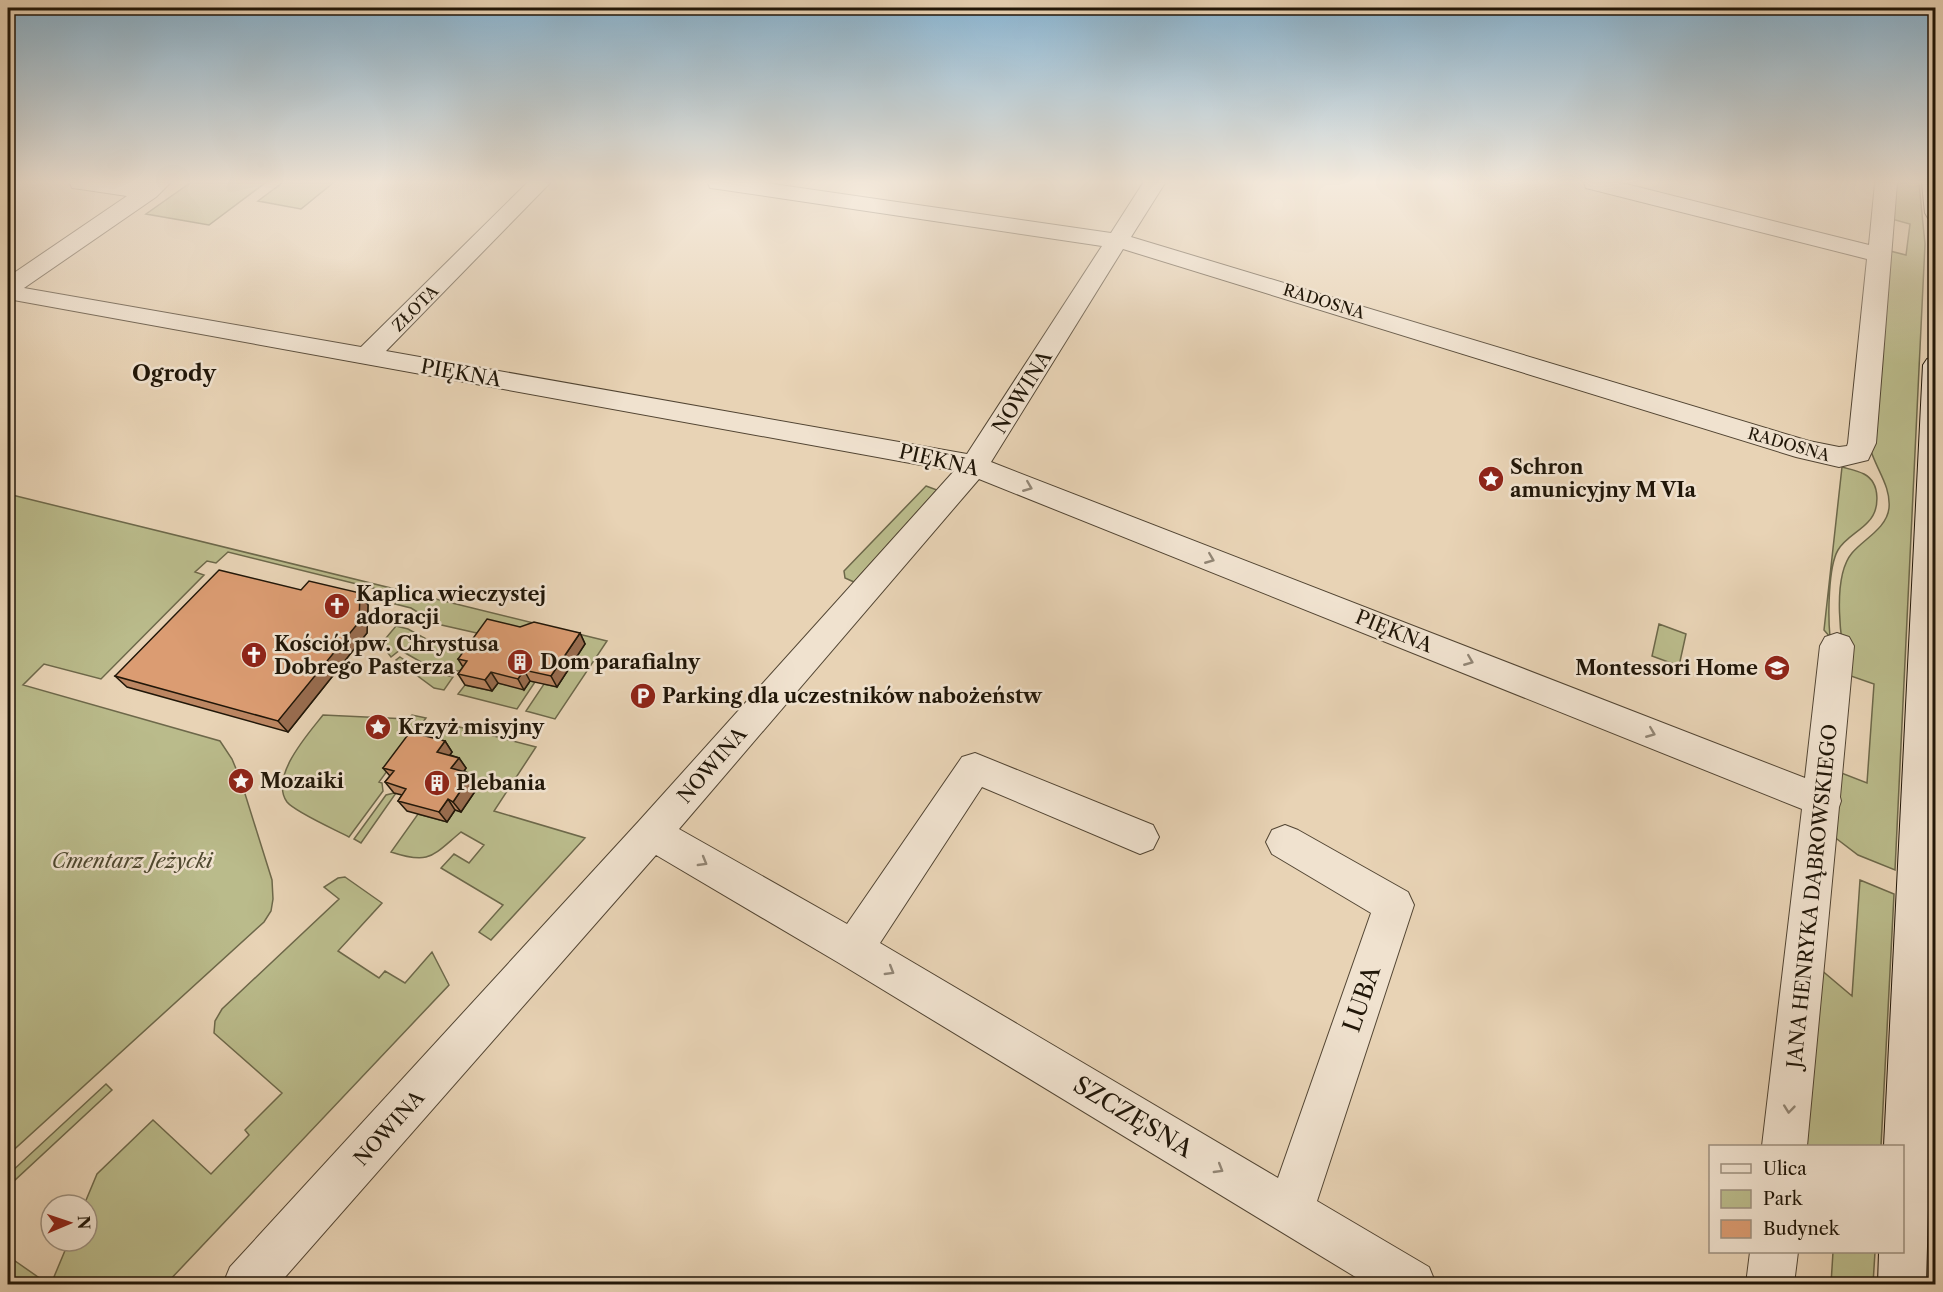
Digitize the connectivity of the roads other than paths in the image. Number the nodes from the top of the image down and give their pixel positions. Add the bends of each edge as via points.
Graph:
1 (75, 243) edge
2 (479, 243) edge
3 (1117, 243) edge
4 (1126, 243) edge
5 (1833, 243) edge
6 (1880, 243) edge
7 (1879, 255) junction
8 (8, 290) edge
9 (366, 356) junction
10 (1935, 366) edge
11 (974, 466) junction
12 (1837, 646) dead end
13 (1822, 801) junction
14 (652, 833) junction
15 (1140, 837) dead end
16 (1285, 842) dead end
17 (853, 949) junction
18 (1785, 1145) edge
19 (1290, 1211) junction
20 (1904, 1228) edge
21 (1774, 1253) edge
22 (1903, 1253) edge
23 (247, 1284) edge
24 (1412, 1284) edge
25 (1770, 1284) edge
26 (1902, 1284) edge

1 - 8 street
2 - 9 street, ZŁOTA
3 - 11 street, NOWINA
4 - 7 street, RADOSNA via 1806,450 1848,457 1858,453 1862,443
5 - 7 street
6 - 7 street
8 - 9 street, PIĘKNA
9 - 11 street, PIĘKNA
10 - 20 street
11 -> 13 street, PIĘKNA
11 - 14 street, NOWINA
12 - 13 street, JANA HENRYKA DĄBROWSKIEGO
13 -> 18 street, JANA HENRYKA DĄBROWSKIEGO
14 -> 17 street, SZCZĘSNA
14 - 23 street, NOWINA
15 - 17 street via 975,768
16 - 19 street, LUBA via 1394,905
17 -> 19 street, SZCZĘSNA
19 - 24 street, SZCZĘSNA
21 - 25 street
22 - 26 street

